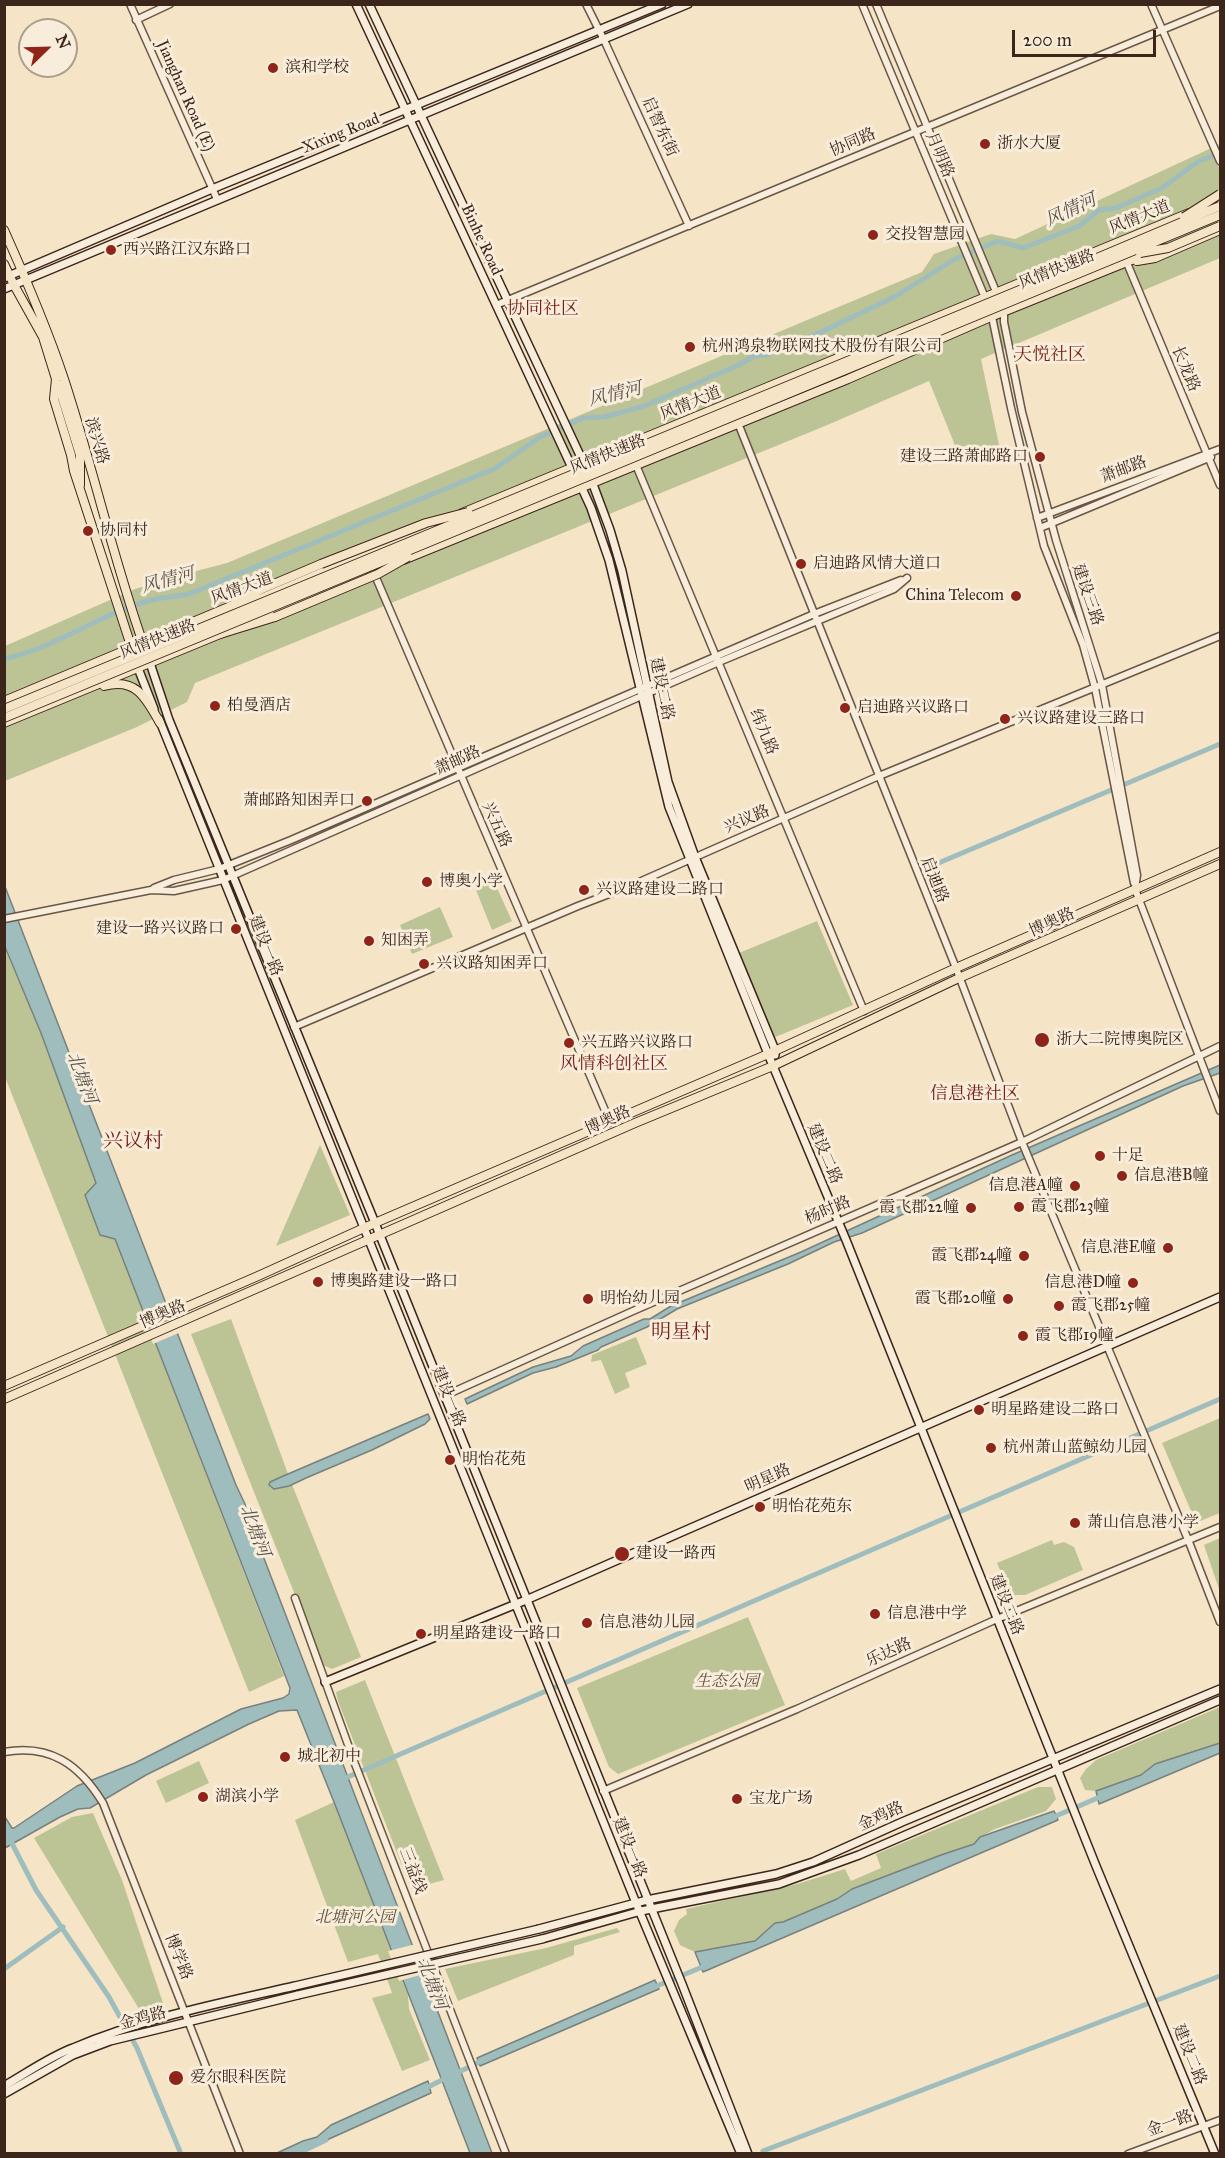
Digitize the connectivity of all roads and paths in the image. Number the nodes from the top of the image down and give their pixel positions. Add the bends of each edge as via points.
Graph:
1 (130, 4) edge
2 (170, 4) edge
3 (356, 4) edge
4 (369, 4) edge
5 (586, 4) edge
6 (662, 4) edge
7 (688, 4) edge
8 (862, 4) edge
9 (876, 4) edge
10 (1151, 4) edge
11 (1221, 6) edge
12 (136, 20) junction
13 (598, 30) junction
14 (1162, 30) junction
15 (604, 40) junction
16 (417, 105) junction
17 (406, 110) junction
18 (422, 116) junction
19 (411, 121) junction
20 (927, 128) junction
21 (915, 132) junction
22 (1221, 160) edge
23 (212, 189) junction
24 (1221, 194) edge
25 (217, 199) junction
26 (1221, 199) edge
27 (1221, 206) edge
28 (1221, 215) edge
29 (689, 226) junction
30 (1221, 226) edge
31 (1168, 227) junction
32 (4, 230) edge
33 (1125, 260) junction
34 (4, 264) edge
35 (22, 269) junction
36 (7, 277) edge
37 (26, 280) junction
38 (14, 285) junction
39 (4, 289) edge
40 (996, 292) junction
41 (985, 296) junction
42 (507, 300) junction
43 (496, 305) junction
44 (1005, 311) junction
45 (993, 316) junction
46 (738, 423) junction
47 (1221, 451) edge
48 (1208, 456) junction
49 (584, 462) junction
50 (636, 465) junction
51 (572, 467) junction
52 (592, 482) junction
53 (1221, 485) edge
54 (581, 487) junction
55 (495, 506) junction
56 (1048, 512) junction
57 (1037, 518) junction
58 (1051, 522) junction
59 (1040, 528) junction
60 (436, 541) junction
61 (373, 572) junction
62 (907, 578) dead end
63 (231, 606) junction
64 (815, 617) junction
65 (220, 634) junction
66 (1221, 636) edge
67 (143, 644) junction
68 (132, 649) junction
69 (718, 659) junction
70 (150, 663) junction
71 (138, 668) junction
72 (1098, 686) junction
73 (644, 691) junction
74 (76, 693) junction
75 (4, 701) edge
76 (4, 709) edge
77 (4, 718) edge
78 (4, 723) edge
79 (160, 723) junction
80 (458, 772) junction
81 (879, 776) junction
82 (785, 819) junction
83 (1221, 852) edge
84 (693, 859) junction
85 (1221, 864) edge
86 (228, 865) junction
87 (219, 869) junction
88 (232, 876) junction
89 (223, 880) junction
90 (151, 890) junction
91 (1135, 890) junction
92 (1139, 900) junction
93 (4, 919) edge
94 (527, 928) junction
95 (956, 968) junction
96 (959, 978) junction
97 (864, 1011) junction
98 (294, 1027) junction
99 (285, 1031) junction
100 (1221, 1047) edge
101 (772, 1052) junction
102 (1199, 1056) junction
103 (773, 1066) junction
104 (1221, 1111) edge
105 (610, 1122) junction
106 (1023, 1144) junction
107 (375, 1223) junction
108 (840, 1225) junction
109 (365, 1228) junction
110 (380, 1235) junction
111 (370, 1239) junction
112 (1221, 1296) edge
113 (1107, 1345) junction
114 (4, 1386) edge
115 (444, 1396) junction
116 (4, 1399) edge
117 (921, 1427) junction
118 (1221, 1527) edge
119 (1189, 1542) junction
120 (295, 1598) dead end
121 (526, 1600) junction
122 (516, 1604) junction
123 (998, 1619) junction
124 (1221, 1622) edge
125 (325, 1682) junction
126 (1221, 1689) edge
127 (1221, 1700) edge
128 (4, 1752) edge
129 (1054, 1758) junction
130 (1059, 1770) junction
131 (603, 1791) junction
132 (647, 1900) junction
133 (636, 1903) junction
134 (651, 1909) junction
135 (640, 1911) junction
136 (185, 2011) junction
137 (189, 2021) junction
138 (4, 2086) edge
139 (4, 2094) edge
140 (1221, 2120) edge
141 (1204, 2127) junction
142 (240, 2154) edge
143 (506, 2154) edge
144 (741, 2154) edge
145 (748, 2154) edge
146 (1128, 2154) edge
147 (1215, 2154) edge

1 - 12 street, Jianghan Road (E)
2 - 12 street
3 - 17 main road, Binhe Road
4 - 16 main road, Binhe Road
5 - 13 street, 启智东街
6 - 13 main road, Xixing Road
7 - 15 main road, Xixing Road
8 - 21 street, 月明路
9 - 20 street, 月明路
10 - 14 street
11 - 14 street, 协同路
12 - 23 street, Jianghan Road (E)
13 - 15 street, 启智东街
13 - 16 main road, Xixing Road
14 - 20 street, 协同路
14 - 22 street
15 - 18 main road, Xixing Road
15 - 29 street, 启智东街
16 - 17 main road, Xixing Road
16 - 18 main road, Binhe Road
17 - 19 main road, Binhe Road
17 - 23 main road, Xixing Road
18 - 19 main road, Xixing Road
18 - 42 main road, Binhe Road
19 - 25 main road, Xixing Road
19 - 43 main road, Binhe Road
20 - 21 street, 协同路
20 - 40 street, 月明路
21 - 29 street, 协同路
21 - 41 street, 月明路
23 - 25 street, Jianghan Road (E)
23 - 35 main road, Xixing Road
24 - 31 main road, bridge
25 - 37 main road, Xixing Road
26 - 40 main road, 风情大道
27 - 31 main road, 风情快速路, bridge
28 - 33 main road, 风情快速路, bridge
29 - 42 street, 协同路
30 - 33 main road, bridge via 1168,248
31 - 55 main road, 风情快速路, bridge
32 - 35 main road, 滨兴路
33 - 44 main road, 风情大道
33 - 48 street, 长龙路
33 - 60 main road, 风情快速路, bridge
34 - 36 main road, 滨兴路
35 - 36 main road, Xixing Road
35 - 37 main road, 滨兴路
36 - 38 main road, 滨兴路
37 - 38 main road, Xixing Road
37 - 67 main road, 滨兴路 via 64,379
38 - 39 main road, Xixing Road
38 - 68 main road, 滨兴路 via 43,337 56,380 54,399 80,491
40 - 41 main road, 风情大道
40 - 44 street, 月明路
41 - 45 street, 月明路
41 - 49 main road, 风情大道
42 - 43 street, 协同路
42 - 49 main road, Binhe Road
43 - 51 main road, Binhe Road
44 - 45 main road, 风情大道
44 - 56 street, 建设三路 via 1022,412
45 - 46 main road, 风情大道
45 - 57 street, 建设三路
46 - 50 main road, 风情大道
46 - 64 street, 启迪路
47 - 48 street, 萧邮路
48 - 53 street, 长龙路
48 - 56 street, 萧邮路
48 - 58 street, 萧邮路
49 - 51 main road, 风情大道
49 - 52 main road, Binhe Road
50 - 52 main road, 风情大道
50 - 69 street, 纬九路
51 - 54 main road, Binhe Road
51 - 63 main road, 风情大道 via 262,598
52 - 54 main road, 风情大道
52 - 73 main road, 建设二路 via 622,571
54 - 61 main road, 风情大道
54 - 73 main road, 建设二路 via 609,560
55 - 63 main road, bridge via 426,523 262,589
55 - 76 main road, 风情快速路, bridge
56 - 57 street, 萧邮路
56 - 58 street, 建设三路
57 - 59 street, 建设三路
58 - 59 street, 萧邮路
58 - 72 street, 建设三路
59 - 72 street, 建设三路
60 - 65 main road, bridge via 378,574 275,617
60 - 77 main road, 风情快速路, bridge
61 - 65 main road, 风情大道
61 - 80 street, 兴五路
62 - 64 street
63 - 67 main road, 风情大道
64 - 69 street
64 - 81 street, 启迪路
65 - 70 main road, 风情大道
66 - 72 street, 兴议路
67 - 68 main road, 风情大道
67 - 70 main road, 滨兴路
68 - 71 main road, 建设一路
68 - 75 main road, 风情大道
69 - 73 street
69 - 82 street, 纬九路
70 - 71 main road, 风情大道
70 - 86 main road, 建设一路
71 - 74 main road, 风情大道
71 - 79 main road, 建设一路
72 - 81 street, 兴议路
72 - 91 street, 建设三路 via 1137,875
73 - 80 street
73 - 84 main road, 建设二路
74 - 78 main road, 风情大道
74 - 79 main road via 111,684 131,686 140,691
79 - 87 main road, 建设一路
80 - 86 street
80 - 88 street, 萧邮路
80 - 94 street, 兴五路
81 - 82 street, 兴议路
81 - 95 street, 启迪路
82 - 84 street, 兴议路
82 - 97 street, 纬九路
83 - 91 main road, 博奥路
84 - 94 street, 兴议路
84 - 101 main road, 建设二路
85 - 92 main road, 博奥路
86 - 87 street
86 - 88 main road, 建设一路
87 - 89 main road, 建设一路
87 - 90 street
88 - 89 street, 萧邮路
88 - 98 main road, 建设一路
89 - 90 street, 萧邮路 via 174,891
89 - 99 main road, 建设一路
90 - 93 street, 萧邮路
91 - 92 street, 建设三路
91 - 95 main road, 博奥路
92 - 96 main road, 博奥路
92 - 102 street, 建设三路
94 - 98 street, 兴议路
94 - 105 street, 兴五路
95 - 96 street, 启迪路
95 - 97 main road, 博奥路
96 - 103 main road, 博奥路
96 - 106 street, 启迪路
97 - 101 main road, 博奥路
98 - 99 main road, 兴议路
98 - 107 main road, 建设一路
99 - 109 main road, 建设一路
100 - 102 street, 杨时路
101 - 103 main road, 建设二路
101 - 105 main road, 博奥路
102 - 104 street, 建设三路
102 - 106 street, 杨时路
103 - 108 main road, 建设二路
103 - 110 main road, 博奥路
105 - 107 main road, 博奥路
106 - 108 street, 杨时路
106 - 113 street, 启迪路
107 - 109 main road, 博奥路
107 - 110 main road, 建设一路
108 - 115 street, 杨时路
108 - 117 main road, 建设二路
109 - 111 main road, 建设一路
109 - 114 main road, 博奥路
110 - 111 main road, 博奥路
110 - 115 main road, 建设一路
111 - 116 main road, 博奥路
111 - 122 main road, 建设一路
112 - 113 main road, 明星路
113 - 117 main road, 明星路
113 - 119 street, 启迪路
115 - 121 main road, 建设一路
117 - 121 main road, 明星路
117 - 123 main road, 建设二路
118 - 119 street, 乐达路
119 - 123 street, 乐达路
119 - 124 street, 启迪路
120 - 125 street, 三益线
121 - 122 main road, 明星路
121 - 131 main road, 建设一路
122 - 125 main road, 明星路
122 - 133 main road, 建设一路
123 - 129 main road, 建设二路
123 - 131 street, 乐达路
125 - 143 street, 三益线
126 - 129 main road, 金鸡路
127 - 130 main road, 金鸡路
128 - 136 street, 博学路 via 36,1750 63,1760 84,1777 103,1803
129 - 130 main road, 建设二路
129 - 132 main road, 金鸡路 via 813,1862 776,1874
130 - 134 main road, 金鸡路 via 858,1856 779,1884
130 - 141 main road, 建设二路
131 - 132 main road, 建设一路
132 - 133 main road, 金鸡路
132 - 134 main road, 建设一路
133 - 135 main road, 建设一路
133 - 136 main road, 金鸡路, bridge
134 - 135 main road, 金鸡路
134 - 145 main road, 建设一路
135 - 137 main road, 金鸡路, bridge via 542,1939
135 - 144 main road, 建设一路
136 - 137 street, 博学路
136 - 138 main road, 金鸡路 via 72,2048
137 - 139 main road, 金鸡路 via 73,2055
137 - 142 street, 博学路
140 - 141 street, 金一路
141 - 146 street, 金一路
141 - 147 main road, 建设二路

